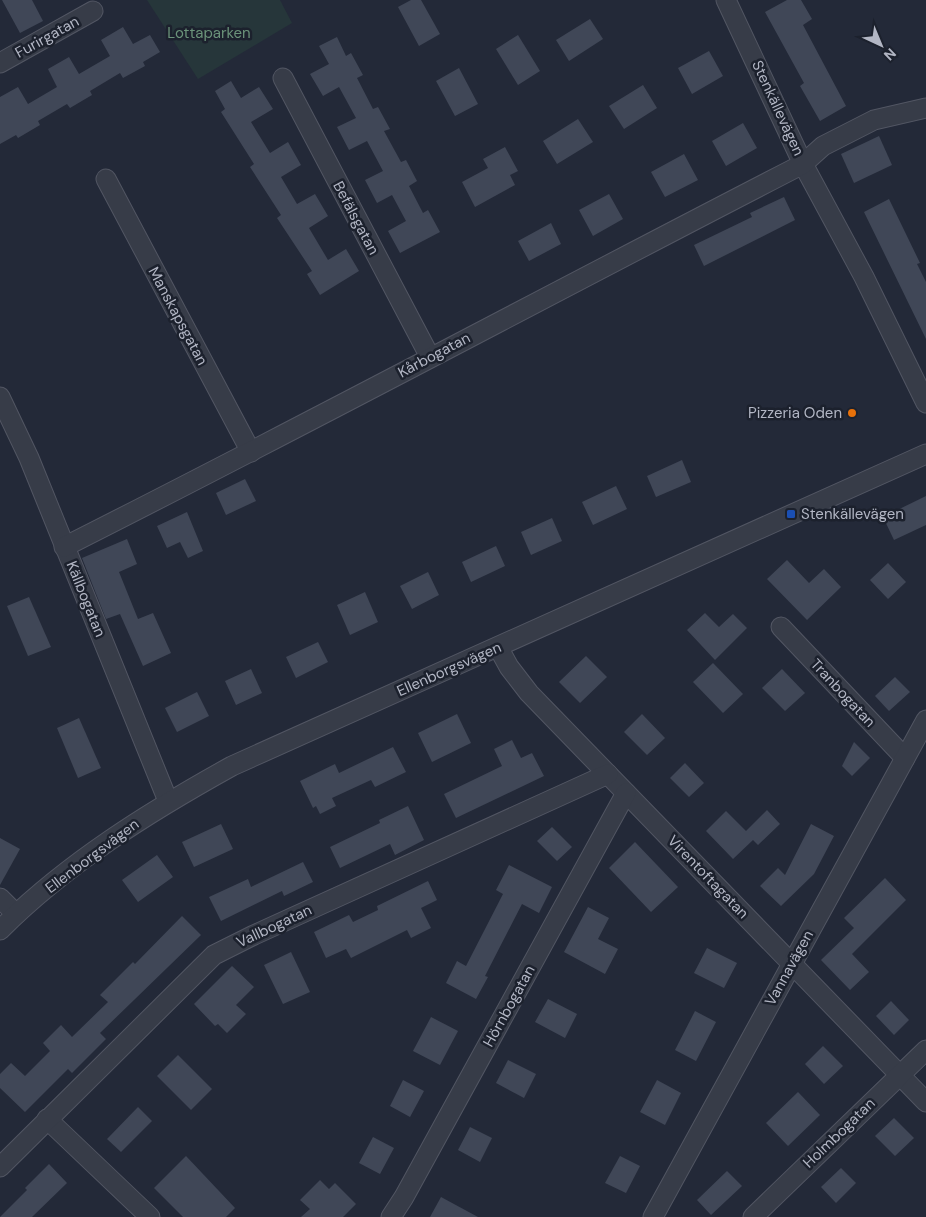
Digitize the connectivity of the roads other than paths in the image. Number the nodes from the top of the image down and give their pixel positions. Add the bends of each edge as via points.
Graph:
1 (726, 0) edge
2 (93, 11) dead end
3 (0, 63) edge
4 (283, 78) dead end
5 (926, 108) edge
6 (803, 164) junction
7 (106, 179) dead end
8 (430, 357) junction
9 (0, 397) edge
10 (926, 403) edge
11 (251, 452) junction
12 (926, 454) edge
13 (64, 547) junction
14 (781, 627) dead end
15 (498, 647) junction
16 (926, 720) edge
17 (905, 758) junction
18 (608, 774) junction
19 (626, 793) junction
20 (168, 801) junction
21 (0, 898) edge
22 (16, 914) junction
23 (0, 930) edge
24 (792, 964) junction
25 (926, 1050) edge
26 (900, 1075) junction
27 (926, 1102) edge
28 (48, 1119) junction
29 (0, 1167) edge
30 (150, 1217) edge
31 (390, 1217) edge
32 (653, 1217) edge
33 (753, 1217) edge

1 - 6 street, Stenkällevägen
2 - 3 street, Furirgatan
4 - 8 street, Befälsgatan
5 - 6 street, Kårbogatan via 874,120 823,146
6 - 8 street, Kårbogatan
6 - 10 street, Stenkällevägen via 864,277
7 - 11 street, Manskapsgatan
8 - 11 street, Kårbogatan
9 - 13 street, Källbogatan via 29,458
11 - 13 street, Kårbogatan
12 - 15 street, Ellenborgsvägen
13 - 20 street, Källbogatan
14 - 17 street, Tranbogatan
15 - 18 street, Virentoftagatan via 529,693
15 - 20 street, Ellenborgsvägen via 232,766
16 - 17 street, Vannavägen
17 - 24 street, Vannavägen
18 - 19 street, Virentoftagatan
18 - 28 street, Vallbogatan via 214,955
19 - 24 street, Virentoftagatan
19 - 31 street, Hörnbogatan via 404,1197
20 - 22 street, Ellenborgsvägen via 94,851
21 - 22 street
22 - 23 street, Ellenborgsvägen
24 - 26 street, Virentoftagatan
24 - 32 street, Vannavägen
25 - 26 street, Holmbogatan
26 - 27 street, Virentoftagatan
26 - 33 street, Holmbogatan
28 - 29 street, Vallbogatan
28 - 30 street

